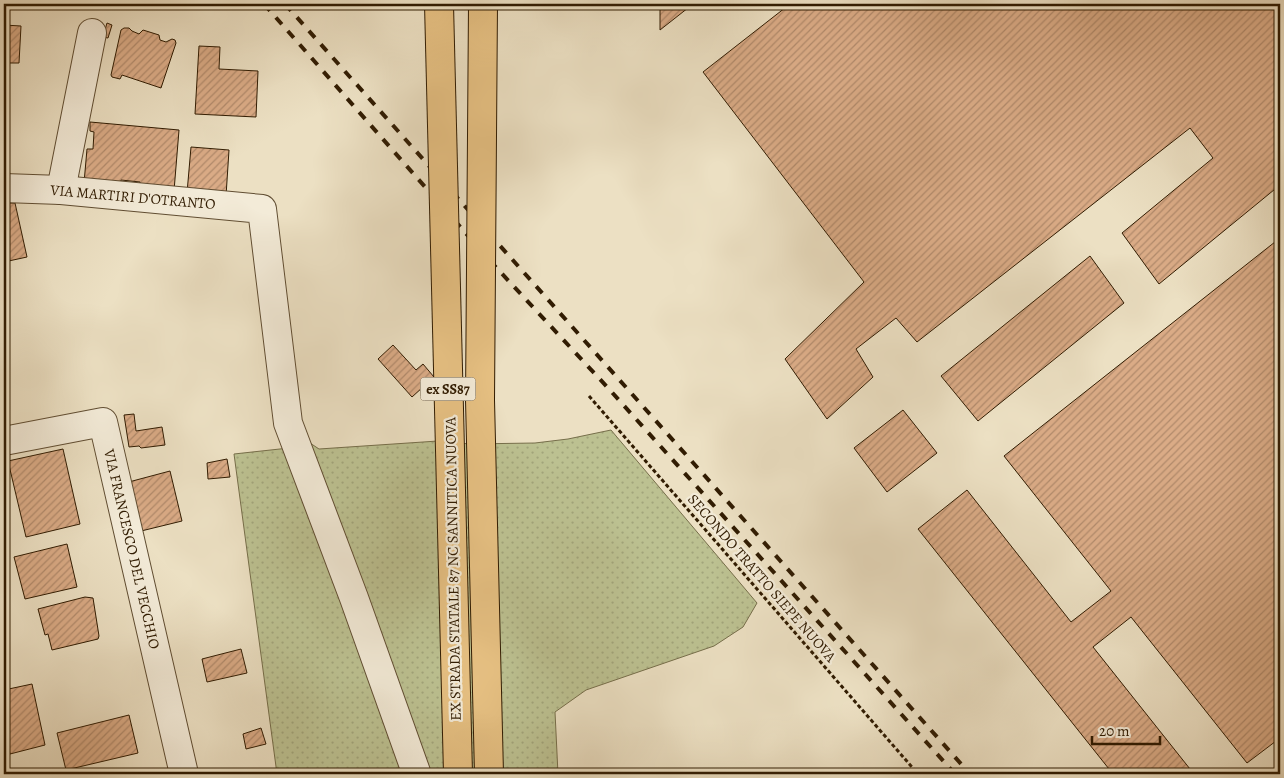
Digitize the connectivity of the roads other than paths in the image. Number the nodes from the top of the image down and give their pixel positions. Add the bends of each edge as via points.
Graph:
1 (439, 4) edge
2 (483, 4) edge
3 (92, 33) dead end
4 (4, 188) edge
5 (61, 190) junction
6 (4, 441) edge
7 (416, 772) dead end
8 (184, 774) edge
9 (458, 774) edge
10 (489, 774) edge

1 - 9 highway, EX STRADA STATALE 87 NC SANNITICA NUOVA / ex SS87, bridge
2 - 10 highway, EX STRADA STATALE 87 NC SANNITICA NUOVA / ex SS87, bridge via 480,400
3 - 5 street
4 - 5 street, VIA MARTIRI D'OTRANTO
5 - 7 street, VIA MARTIRI D'OTRANTO via 262,209 288,423
6 - 8 street, VIA FRANCESCO DEL VECCHIO via 103,422

